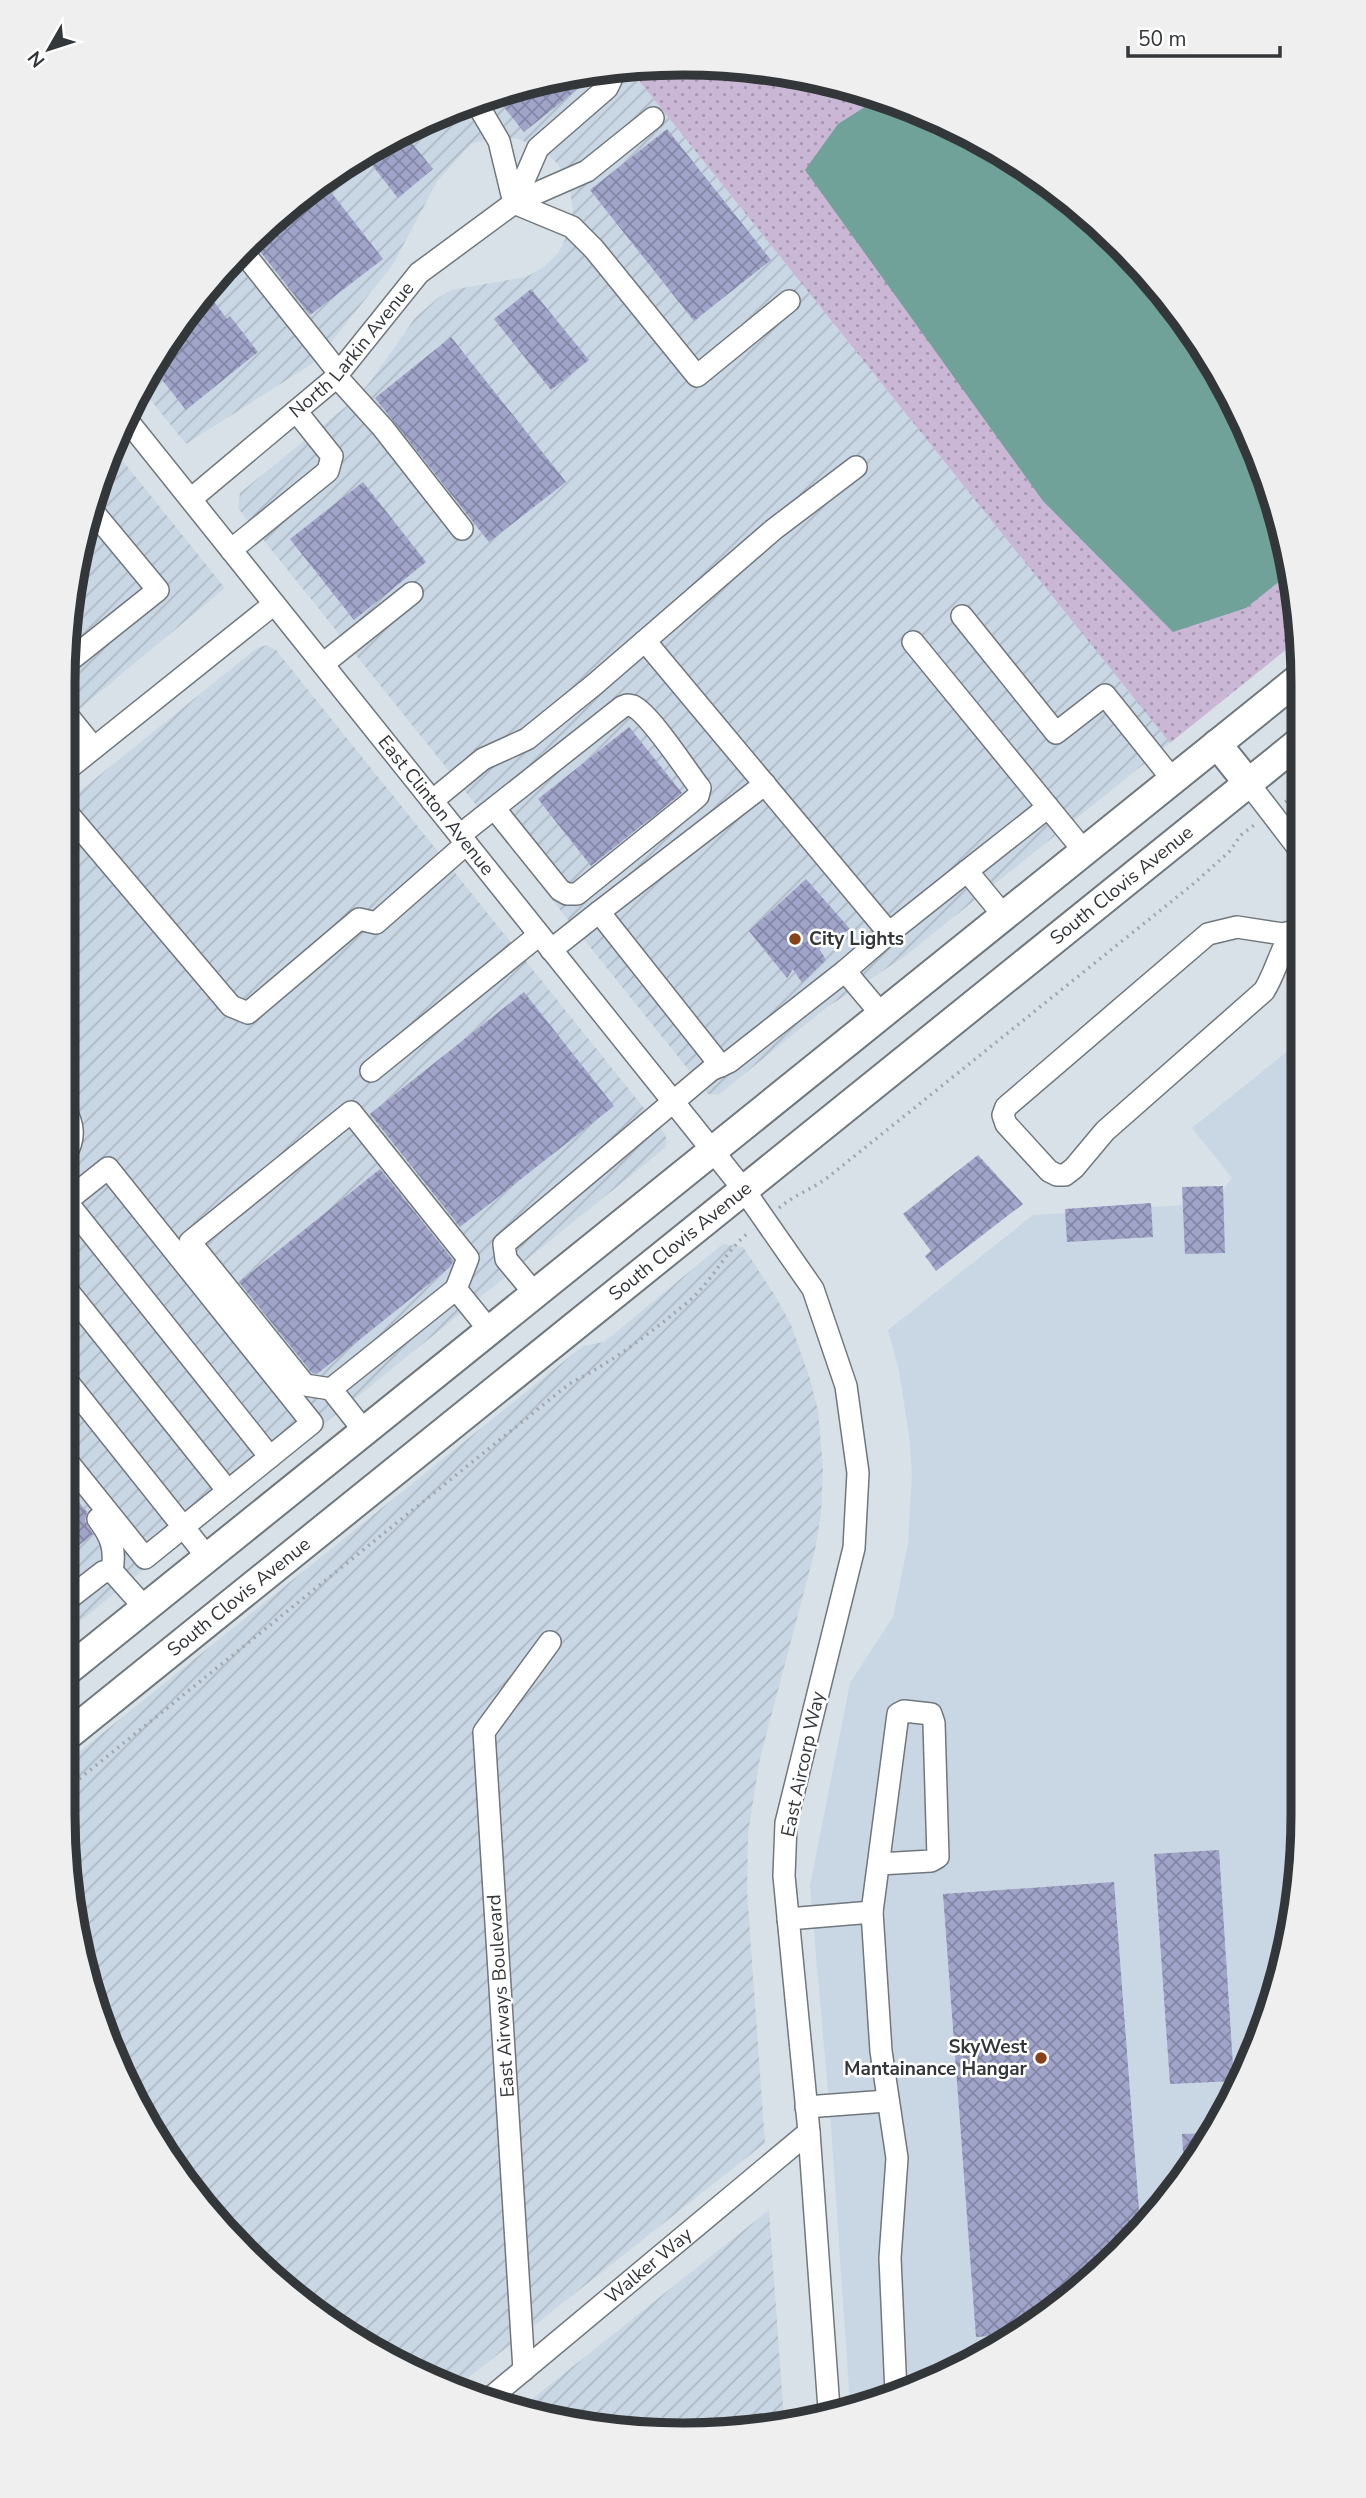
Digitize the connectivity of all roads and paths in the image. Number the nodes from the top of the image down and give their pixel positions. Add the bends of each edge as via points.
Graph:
1 (611, 79) edge
2 (481, 111) edge
3 (653, 118) dead end
4 (514, 203) junction
5 (248, 258) edge
6 (789, 301) dead end
7 (338, 374) junction
8 (296, 411) junction
9 (132, 427) edge
10 (856, 467) dead end
11 (191, 499) junction
12 (98, 518) edge
13 (462, 529) dead end
14 (231, 550) junction
15 (412, 593) dead end
16 (274, 604) junction
17 (962, 616) dead end
18 (645, 641) junction
19 (913, 642) dead end
20 (76, 655) edge
21 (323, 664) junction
22 (1291, 685) edge
23 (75, 725) edge
24 (1217, 744) junction
25 (94, 748) junction
26 (1291, 749) edge
27 (75, 763) edge
28 (1173, 780) junction
29 (1248, 783) junction
30 (765, 784) junction
31 (1291, 799) edge
32 (432, 801) junction
33 (1048, 807) junction
34 (494, 808) junction
35 (1271, 813) junction
36 (75, 822) edge
37 (463, 840) junction
38 (1291, 840) edge
39 (1084, 851) junction
40 (967, 871) junction
41 (599, 912) junction
42 (1004, 916) junction
43 (1291, 930) edge
44 (889, 933) junction
45 (1291, 938) edge
46 (545, 942) junction
47 (845, 971) junction
48 (882, 1015) junction
49 (721, 1066) junction
50 (371, 1071) dead end
51 (673, 1101) junction
52 (713, 1152) junction
53 (744, 1190) junction
54 (75, 1194) edge
55 (75, 1214) edge
56 (765, 1219) junction
57 (456, 1289) junction
58 (536, 1294) junction
59 (75, 1300) edge
60 (490, 1331) junction
61 (75, 1390) edge
62 (331, 1390) junction
63 (365, 1432) junction
64 (270, 1457) junction
65 (75, 1471) edge
66 (75, 1491) edge
67 (228, 1491) junction
68 (184, 1527) junction
69 (208, 1558) junction
70 (112, 1571) junction
71 (75, 1594) edge
72 (145, 1608) junction
73 (550, 1642) dead end
74 (75, 1664) edge
75 (75, 1730) edge
76 (75, 1782) edge
77 (879, 1864) junction
78 (872, 1912) junction
79 (789, 1919) junction
80 (887, 2101) junction
81 (806, 2107) junction
82 (809, 2132) junction
83 (524, 2370) junction
84 (896, 2384) edge
85 (497, 2393) edge
86 (829, 2405) edge

1 - 4 street via 607,88 538,148
2 - 4 street via 499,141
3 - 4 street, North Larkin Avenue via 586,171
4 - 6 street via 572,227 697,376
4 - 7 street, North Larkin Avenue via 419,272
5 - 7 street
7 - 8 street, North Larkin Avenue
7 - 13 street
8 - 11 street, North Larkin Avenue
8 - 14 street via 332,456 328,471
9 - 11 street, East Clinton Avenue
10 - 18 street via 773,530
11 - 14 street, East Clinton Avenue
12 - 20 street via 158,590
14 - 16 street, East Clinton Avenue
15 - 21 street
16 - 21 street, East Clinton Avenue
16 - 25 street
17 - 28 street via 1056,733 1105,695
18 - 30 street
18 - 32 street via 527,739 483,760
19 - 33 street
21 - 32 street, East Clinton Avenue
22 - 24 main road
23 - 25 street
24 - 28 main road
24 - 29 main road
25 - 27 street
26 - 29 main road, South Clovis Avenue
28 - 39 main road
29 - 35 street
29 - 53 main road, South Clovis Avenue
30 - 41 street
30 - 44 street
31 - 35 path
32 - 37 street, East Clinton Avenue
33 - 39 street
33 - 40 street
34 - 34 street via 628,705 647,719 700,788 690,803 571,895 559,890
34 - 37 street
35 - 38 street
35 - 56 path via 1241,835 1192,885 935,1094 820,1184 788,1200
36 - 37 street via 231,1006 248,1013 359,919 376,923
37 - 46 street, East Clinton Avenue
39 - 42 main road
40 - 42 street
40 - 44 street
41 - 46 street
41 - 49 street
42 - 48 main road
43 - 45 street via 1237,927 1208,934 1006,1107 1006,1124 1049,1171 1065,1175 1105,1131 1264,990
44 - 47 street
46 - 50 street
46 - 51 street, East Clinton Avenue
47 - 48 street
47 - 49 street
48 - 52 main road
49 - 51 street
51 - 52 street, East Clinton Avenue
51 - 58 street via 504,1244 506,1259
52 - 53 street, East Clinton Avenue
52 - 58 main road
53 - 56 street, East Aircorp Way
53 - 75 main road, South Clovis Avenue
54 - 64 street via 107,1168 312,1423
55 - 64 street
56 - 76 path via 734,1244 698,1293 651,1332 604,1366 569,1384
56 - 79 street, East Aircorp Way via 813,1289 846,1386 858,1474 854,1548 786,1822 784,1876
57 - 60 street
57 - 62 street
57 - 62 street via 468,1258 351,1112 190,1242 304,1385
58 - 60 main road
59 - 67 street
60 - 63 main road
61 - 68 street
62 - 63 street
63 - 69 main road
64 - 67 street
65 - 68 street via 145,1558
66 - 70 street via 112,1539
67 - 68 street
68 - 69 street
69 - 72 main road
70 - 71 street via 103,1572
70 - 72 street
72 - 74 main road
73 - 83 street, East Airways Boulevard via 485,1732
77 - 77 street via 938,1857 932,1714 898,1714
77 - 78 street
78 - 79 street
78 - 80 street
79 - 81 street, East Aircorp Way
80 - 81 street
80 - 84 street via 897,2158 890,2258
81 - 82 street, East Aircorp Way
82 - 83 street, Walker Way
82 - 86 street, East Aircorp Way
83 - 85 street, Walker Way

